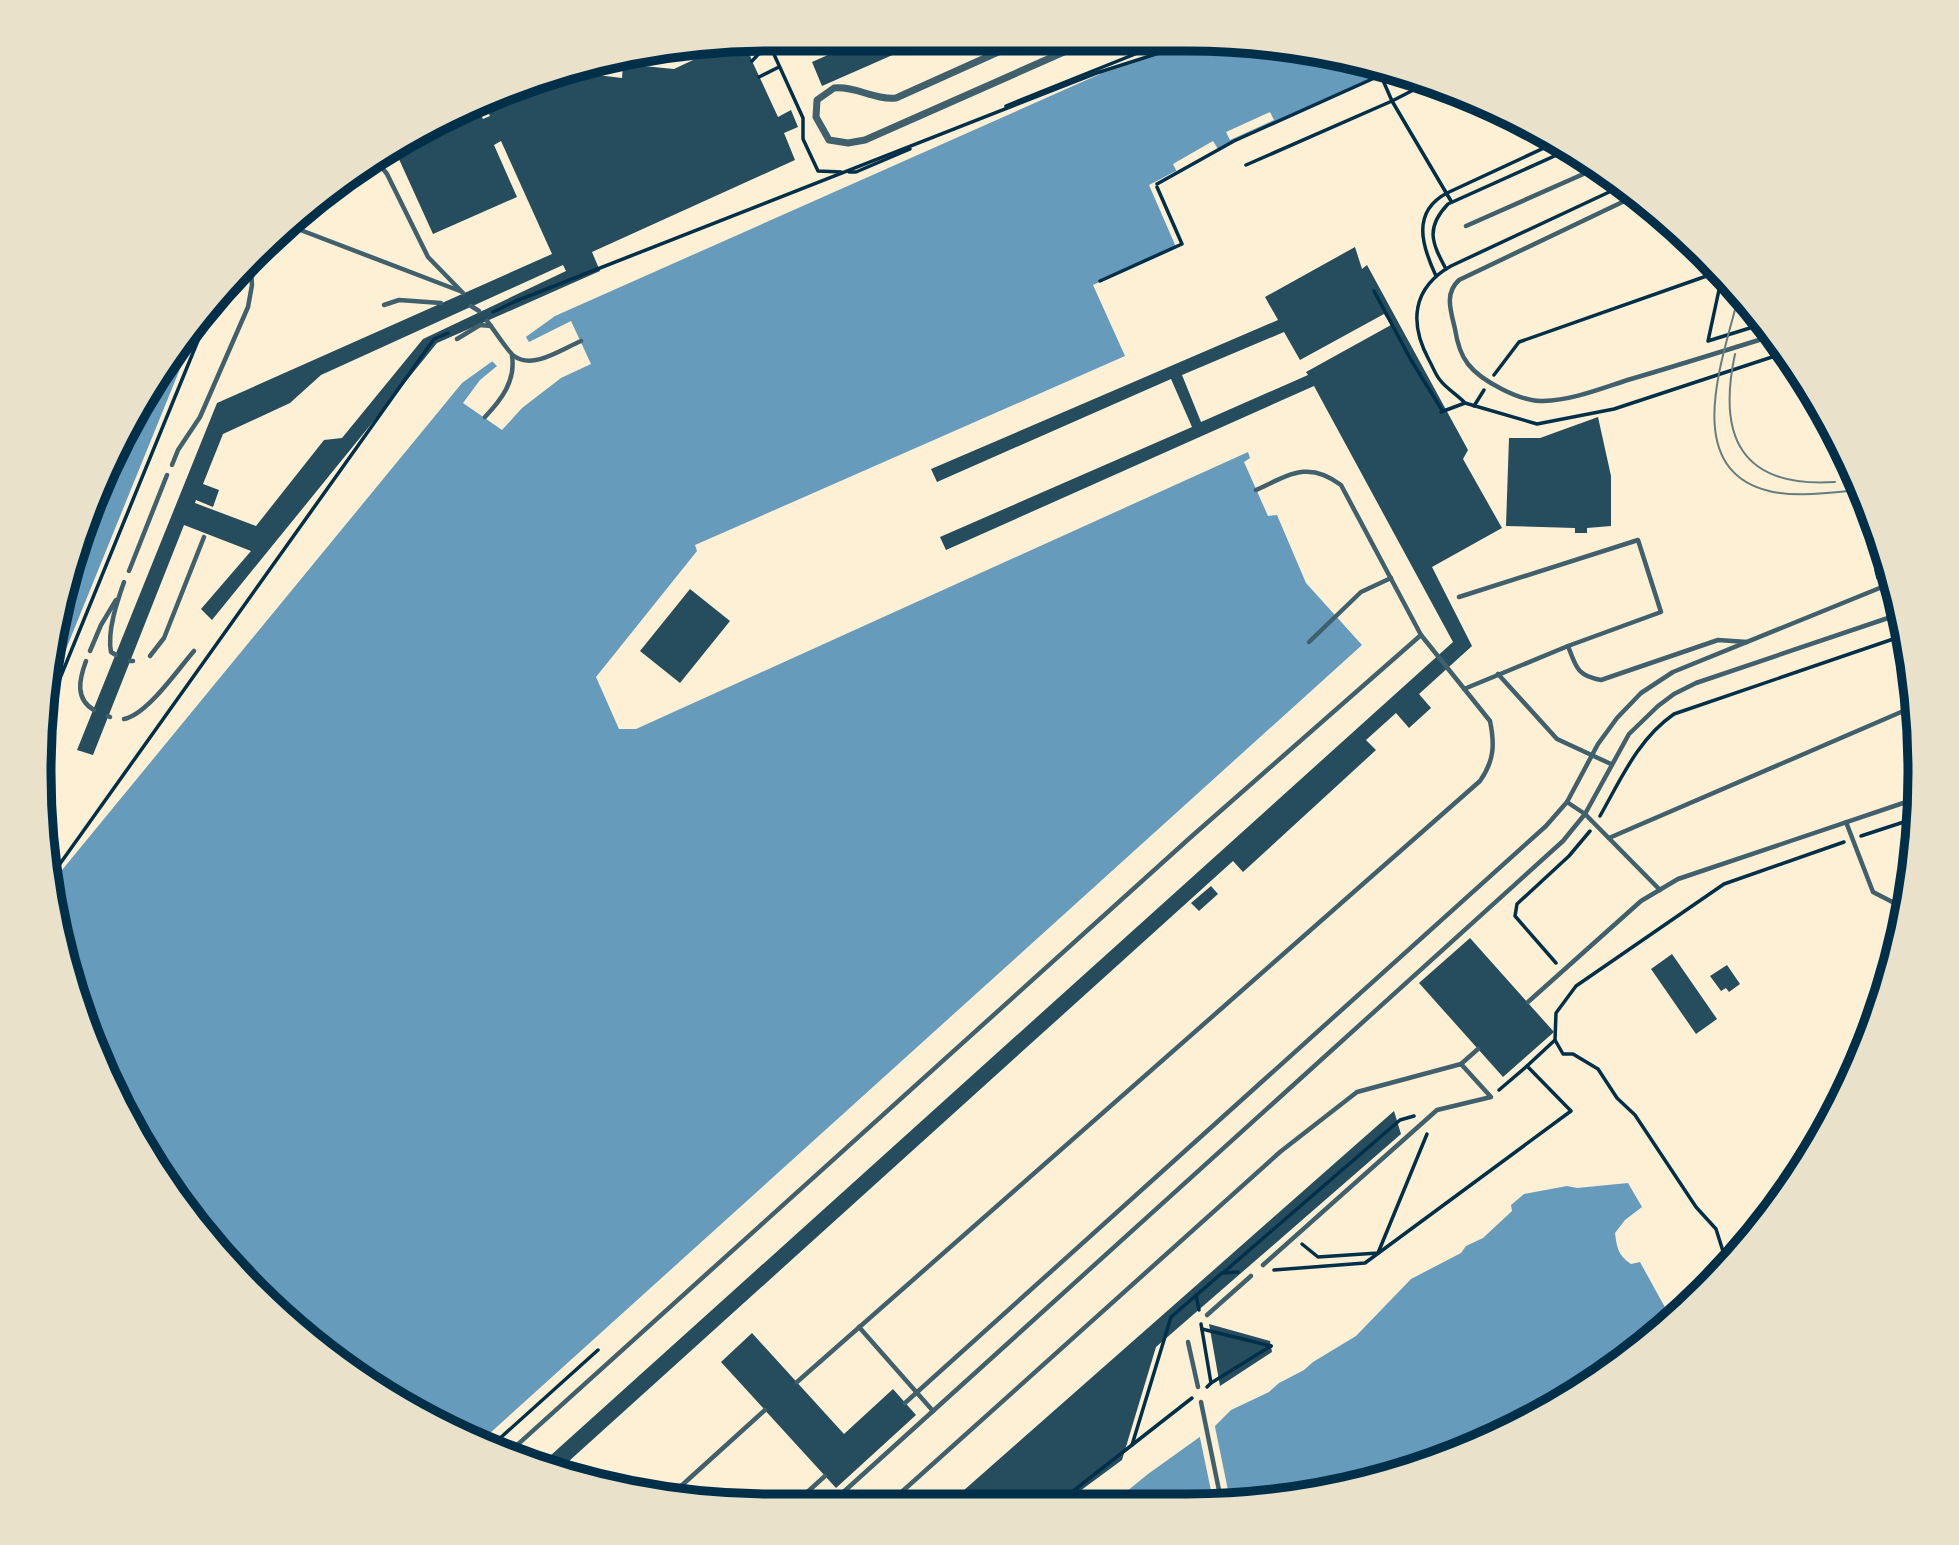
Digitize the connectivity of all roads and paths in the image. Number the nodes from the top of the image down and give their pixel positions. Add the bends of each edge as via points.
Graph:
1 (760, 51) edge
2 (1000, 51) edge
3 (1066, 51) edge
4 (1165, 51) edge
5 (752, 61) dead end
6 (780, 66) dead end
7 (1378, 76) edge
8 (759, 77) dead end
9 (1382, 78) edge
10 (1417, 89) edge
11 (1392, 102) junction
12 (1547, 147) edge
13 (1558, 154) edge
14 (1246, 165) dead end
15 (381, 167) edge
16 (1587, 172) edge
17 (1613, 190) edge
18 (1447, 193) junction
19 (1627, 200) edge
20 (1627, 200) edge
21 (1452, 202) junction
22 (1466, 226) dead end
23 (298, 229) edge
24 (1511, 255) dead end
25 (1446, 269) junction
26 (251, 274) edge
27 (1709, 275) edge
28 (1436, 276) junction
29 (1100, 281) dead end
30 (1720, 287) edge
31 (1374, 291) dead end
32 (441, 303) dead end
33 (384, 304) dead end
34 (473, 306) dead end
35 (479, 311) dead end
36 (492, 312) dead end
37 (487, 321) dead end
38 (1754, 327) edge
39 (457, 328) dead end
40 (493, 329) junction
41 (202, 331) edge
42 (457, 339) dead end
43 (1763, 339) edge
44 (581, 341) dead end
45 (512, 355) junction
46 (1775, 356) edge
47 (1490, 382) junction
48 (1465, 403) junction
49 (1474, 407) junction
50 (485, 417) dead end
51 (172, 465) dead end
52 (167, 475) dead end
53 (1256, 490) dead end
54 (204, 537) dead end
55 (129, 571) dead end
56 (1391, 578) junction
57 (124, 582) dead end
58 (1884, 586) edge
59 (119, 596) junction
60 (1459, 597) dead end
61 (1891, 617) edge
62 (1421, 635) junction
63 (1895, 638) edge
64 (1309, 642) dead end
65 (1748, 642) junction
66 (1568, 646) junction
67 (90, 651) dead end
68 (194, 651) dead end
69 (116, 655) dead end
70 (150, 656) dead end
71 (86, 661) dead end
72 (1497, 674) junction
73 (56, 688) edge
74 (1464, 689) junction
75 (94, 710) dead end
76 (1905, 710) edge
77 (124, 719) dead end
78 (1591, 756) junction
79 (1611, 764) junction
80 (1567, 802) junction
81 (1907, 802) edge
82 (1584, 814) junction
83 (1907, 821) edge
84 (1846, 822) junction
85 (1595, 825) junction
86 (1609, 838) junction
87 (1852, 839) junction
88 (57, 868) edge
89 (1660, 890) junction
90 (1896, 903) edge
91 (1562, 971) junction
92 (1576, 986) junction
93 (1528, 1002) dead end
94 (1555, 1040) junction
95 (1478, 1049) dead end
96 (1461, 1064) junction
97 (1527, 1066) junction
98 (1491, 1097) junction
99 (1400, 1119) dead end
100 (1427, 1134) dead end
101 (1294, 1237) junction
102 (1378, 1253) junction
103 (1724, 1254) edge
104 (1263, 1265) dead end
105 (1274, 1270) dead end
106 (1222, 1273) junction
107 (1250, 1274) joint
108 (1196, 1295) junction
109 (1207, 1315) dead end
110 (859, 1327) junction
111 (1202, 1329) junction
112 (1188, 1342) dead end
113 (597, 1350) dead end
114 (797, 1382) dead end
115 (1211, 1383) junction
116 (1198, 1387) dead end
117 (917, 1392) junction
118 (1201, 1402) dead end
119 (905, 1403) dead end
120 (765, 1410) dead end
121 (933, 1411) junction
122 (497, 1440) edge
123 (1132, 1445) junction
124 (516, 1446) edge
125 (825, 1476) dead end
126 (679, 1488) edge
127 (1220, 1493) edge
128 (805, 1494) edge
129 (841, 1494) edge
130 (899, 1494) edge
131 (1069, 1494) edge

1 - 5 path
2 - 3 street via 896,97 883,99 834,88 817,100 816,117 829,140 865,140
4 - 36 path via 1099,72
6 - 8 path
7 - 29 path via 1234,141 1157,185 1182,244
9 - 11 path
10 - 11 path
11 - 14 path
11 - 18 path
12 - 18 path
13 - 21 path
15 - 23 lane via 428,257 461,292
16 - 22 lane
17 - 25 path
18 - 21 path
18 - 28 path via 1432,204 1422,230 1424,250
19 - 24 lane
20 - 47 lane via 1453,286 1448,297 1459,349 1468,365
21 - 25 path via 1436,219 1433,233
25 - 28 path
26 - 51 lane via 248,307 200,417
27 - 47 path via 1519,342
28 - 48 path via 1418,302 1416,319 1425,352 1440,380
30 - 38 path via 1708,341
31 - 48 path via 1442,412
32 - 33 lane via 398,300
34 - 35 lane
37 - 40 lane
39 - 88 path via 434,339
40 - 42 lane via 480,325
40 - 45 lane
41 - 73 path
43 - 47 lane via 1567,398 1540,401 1518,397
44 - 45 lane via 537,360
45 - 50 lane via 509,386
46 - 49 path via 1614,409 1537,424
47 - 49 path
48 - 49 path
52 - 55 lane
53 - 56 lane via 1289,475 1326,474 1341,485
54 - 70 lane via 164,638
56 - 62 lane
56 - 64 lane via 1361,592
57 - 59 lane
58 - 65 lane
59 - 67 lane
59 - 69 lane via 110,641
60 - 66 lane via 1638,540 1661,612
61 - 79 lane via 1696,683 1642,720
62 - 74 lane
62 - 124 lane
63 - 85 path via 1674,714 1640,746
65 - 66 lane via 1718,639 1601,680 1585,677
65 - 78 lane via 1673,672 1642,693
66 - 72 lane
68 - 77 lane via 143,709
71 - 75 lane via 80,694
72 - 74 lane
72 - 78 lane via 1557,740
74 - 110 lane via 1490,721 1493,738 1489,769 1480,781
76 - 86 lane
78 - 79 lane
78 - 80 lane
79 - 82 lane
80 - 82 lane
80 - 117 lane via 1536,835
81 - 84 lane
82 - 85 lane
82 - 121 lane via 1563,841
83 - 87 path
84 - 87 lane
84 - 89 lane via 1678,879
85 - 86 lane
85 - 91 path via 1517,904 1516,916
86 - 89 lane
87 - 90 lane via 1873,892
87 - 92 path via 1724,884
89 - 91 lane via 1641,901
91 - 92 path
91 - 93 lane
92 - 94 path via 1556,1013
94 - 97 path
94 - 103 path via 1563,1054 1573,1054 1598,1069 1635,1115 1696,1207 1716,1229
95 - 96 lane
96 - 98 lane
96 - 130 lane via 1357,1092 1280,1152
97 - 98 path
97 - 102 path via 1571,1111
98 - 101 lane via 1437,1110
99 - 106 path
100 - 102 path
101 - 102 path via 1318,1257
101 - 104 lane
102 - 105 path via 1365,1263
106 - 107 path
106 - 108 path
107 - 109 lane
108 - 111 path
108 - 123 path via 1171,1317
110 - 114 lane
110 - 117 lane
111 - 115 path
111 - 115 path via 1271,1346
112 - 116 lane
113 - 122 path
115 - 123 path
117 - 119 lane
117 - 121 lane
118 - 127 lane
120 - 126 lane
121 - 129 lane
123 - 131 path
125 - 128 lane

